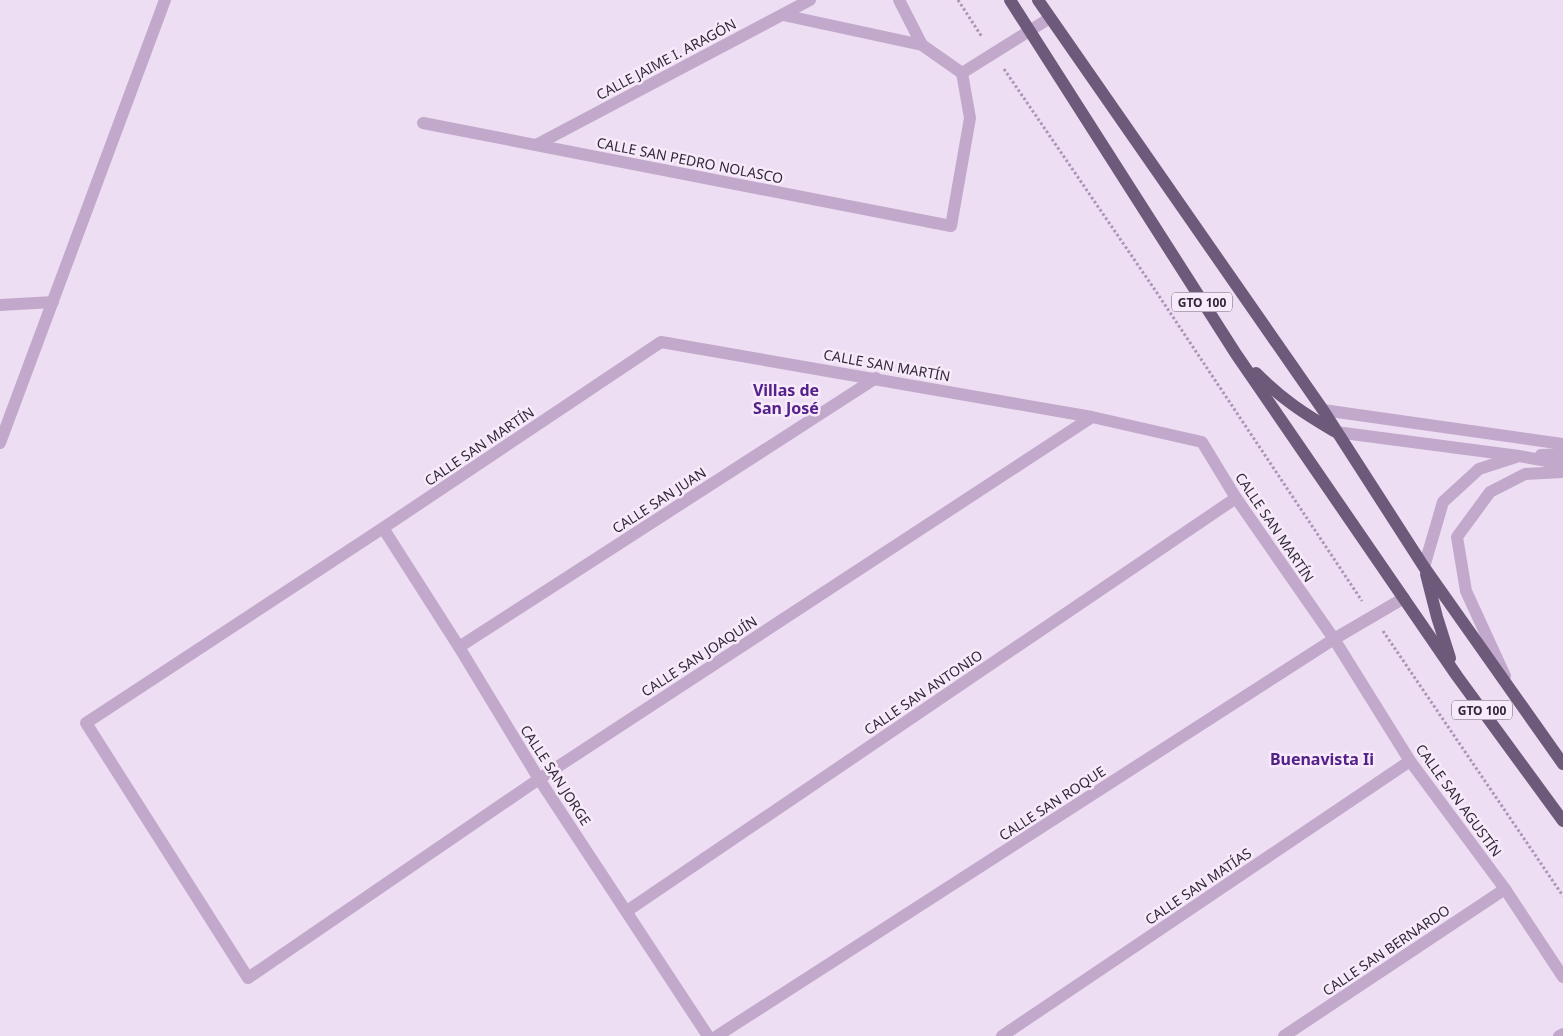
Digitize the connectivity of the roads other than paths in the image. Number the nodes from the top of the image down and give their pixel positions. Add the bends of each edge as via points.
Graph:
1 (165, 0) edge
2 (810, 0) edge
3 (899, 0) edge
4 (1010, 0) edge
5 (1038, 0) edge
6 (783, 14) junction
7 (1050, 18) junction
8 (1029, 30) junction
9 (922, 45) junction
10 (962, 73) junction
11 (423, 123) dead end
12 (536, 145) junction
13 (53, 302) junction
14 (0, 305) edge
15 (1236, 354) junction
16 (876, 378) junction
17 (1322, 410) junction
18 (1092, 417) junction
19 (1336, 432) junction
20 (0, 443) edge
21 (1563, 444) edge
22 (1563, 454) edge
23 (1520, 456) junction
24 (1563, 464) edge
25 (1563, 472) edge
26 (1236, 498) junction
27 (383, 528) junction
28 (1424, 567) junction
29 (1404, 598) junction
30 (1334, 639) junction
31 (459, 647) junction
32 (1457, 676) junction
33 (1512, 692) junction
34 (1410, 761) junction
35 (1563, 764) edge
36 (539, 779) junction
37 (1563, 821) edge
38 (1505, 889) junction
39 (627, 911) junction
40 (326, 926) joint
41 (1563, 977) edge
42 (1563, 1034) edge
43 (708, 1036) edge
44 (717, 1036) edge
45 (1002, 1036) edge
46 (1284, 1036) edge
47 (1559, 1036) edge

1 - 13 street
2 - 6 street, CALLE JAIME I. ARAGÓN
3 - 9 street
4 - 8 main road, GTO 100
5 - 7 main road, GTO 100
6 - 9 street
6 - 12 street, CALLE JAIME I. ARAGÓN
7 - 8 street
7 - 17 main road, GTO 100
8 - 10 street
8 - 15 main road, GTO 100
9 - 10 street
10 - 12 street, CALLE SAN PEDRO NOLASCO via 970,118 951,226
11 - 12 street, CALLE SAN PEDRO NOLASCO
13 - 14 street
13 - 20 street
15 - 19 main road via 1298,410
15 - 29 main road, GTO 100
16 - 18 street, CALLE SAN MARTÍN
16 - 27 street, CALLE SAN MARTÍN via 661,342
16 - 31 street, CALLE SAN JUAN
17 - 19 main road, GTO 100
17 - 21 street
18 - 26 street, CALLE SAN MARTÍN via 1202,442
18 - 36 street, CALLE SAN JOAQUÍN
19 - 23 street
19 - 28 main road, GTO 100
22 - 23 street
23 - 24 street
23 - 28 street via 1479,469 1443,502
25 - 33 street via 1525,474 1490,492 1457,536 1466,591
26 - 30 street, CALLE SAN MARTÍN
26 - 39 street, CALLE SAN ANTONIO
27 - 31 street, CALLE SAN JORGE
27 - 40 street, CALLE SAN MARTÍN via 86,723 248,978
28 - 32 main road
28 - 33 main road, GTO 100
29 - 30 street, CALLE SAN ROQUE
29 - 32 main road, GTO 100
30 - 34 street, CALLE SAN AGUSTÍN
30 - 44 street, CALLE SAN ROQUE
31 - 36 street, CALLE SAN JORGE
32 - 37 main road, GTO 100
33 - 35 main road, GTO 100
34 - 38 street, CALLE SAN AGUSTÍN
34 - 45 street, CALLE SAN MATÍAS
36 - 39 street, CALLE SAN JORGE
36 - 40 street, CALLE SAN JOAQUÍN
38 - 41 street, CALLE SAN AGUSTÍN
38 - 46 street, CALLE SAN BERNARDO
39 - 43 street, CALLE SAN JORGE
42 - 47 street

